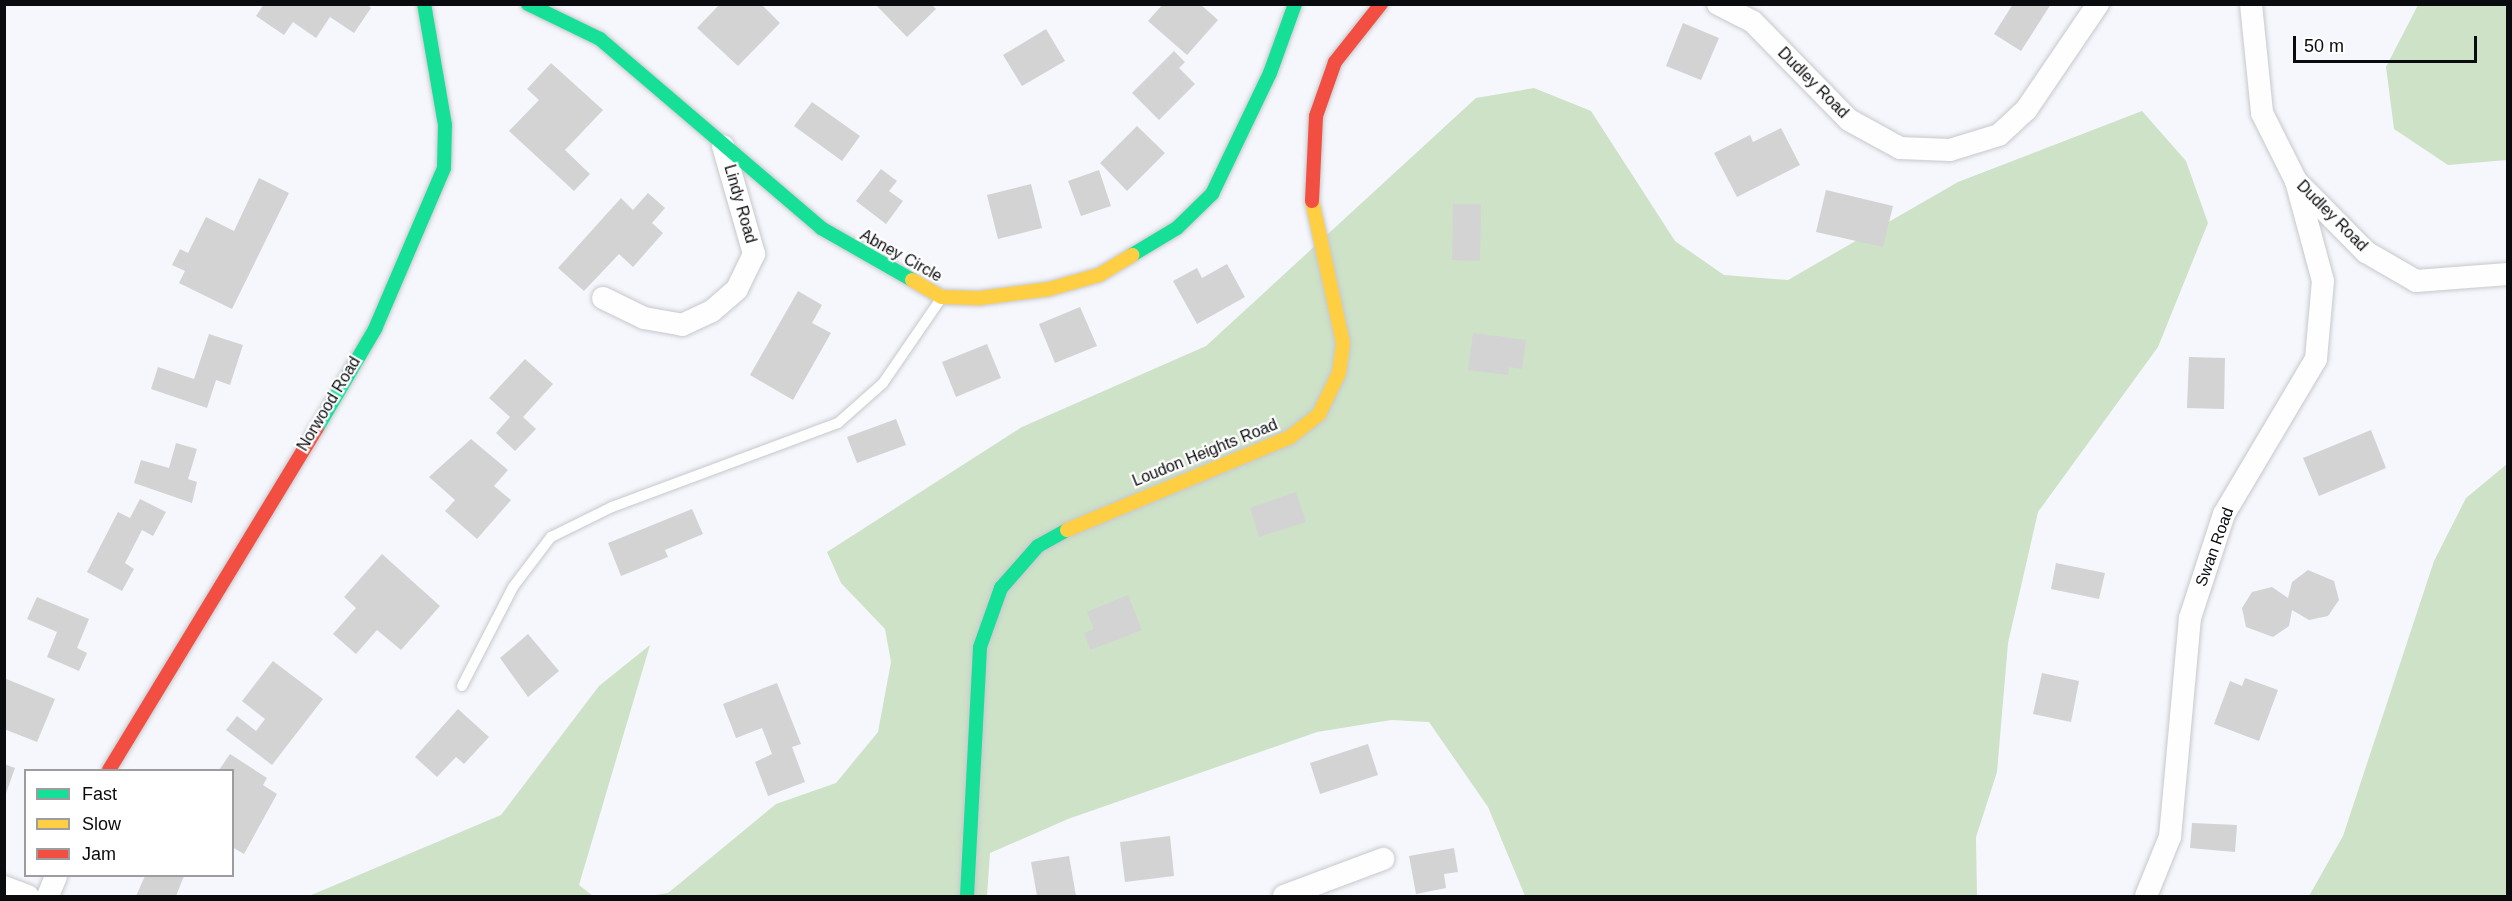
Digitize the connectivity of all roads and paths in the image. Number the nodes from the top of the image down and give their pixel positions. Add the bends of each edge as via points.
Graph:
1 (424, 4) edge
2 (528, 4) edge
3 (1295, 4) edge
4 (1381, 4) edge
5 (1718, 4) edge
6 (2098, 4) edge
7 (2251, 4) edge
8 (723, 146) junction
9 (2296, 181) junction
10 (2508, 274) edge
11 (942, 297) junction
12 (603, 298) dead end
13 (462, 686) dead end
14 (110, 769) edge
15 (1383, 859) dead end
16 (56, 877) edge
17 (4, 887) edge
18 (28, 897) edge
19 (48, 897) edge
20 (967, 897) edge
21 (1284, 897) edge
22 (2146, 897) edge

1 - 14 street, Norwood Road via 445,125 444,168 431,207 375,329 234,570
2 - 8 street, Abney Circle via 600,39
3 - 11 street, Abney Circle via 1270,73 1212,194 1177,228 1099,275 1049,289
4 - 20 street, Loudon Heights Road via 1335,62 1316,116 1311,195 1343,343 1339,373 1318,414 1290,437 1086,519 1038,546 1001,588 980,647
5 - 6 street, Dudley Road via 1754,22 1849,120 1900,148 1950,150 1999,135 2026,110
7 - 9 street, Dudley Road via 2262,113
8 - 11 street, Abney Circle via 821,228
8 - 12 street, Lindy Road via 754,254 737,289 712,311 682,325 644,318
9 - 10 street, Dudley Road via 2366,252 2416,281
9 - 22 street, Swan Road via 2323,280 2316,359 2224,514 2190,618 2170,837
11 - 13 lane via 884,383 838,423 612,507 551,537 513,587
15 - 21 street
16 - 19 street
17 - 18 street

